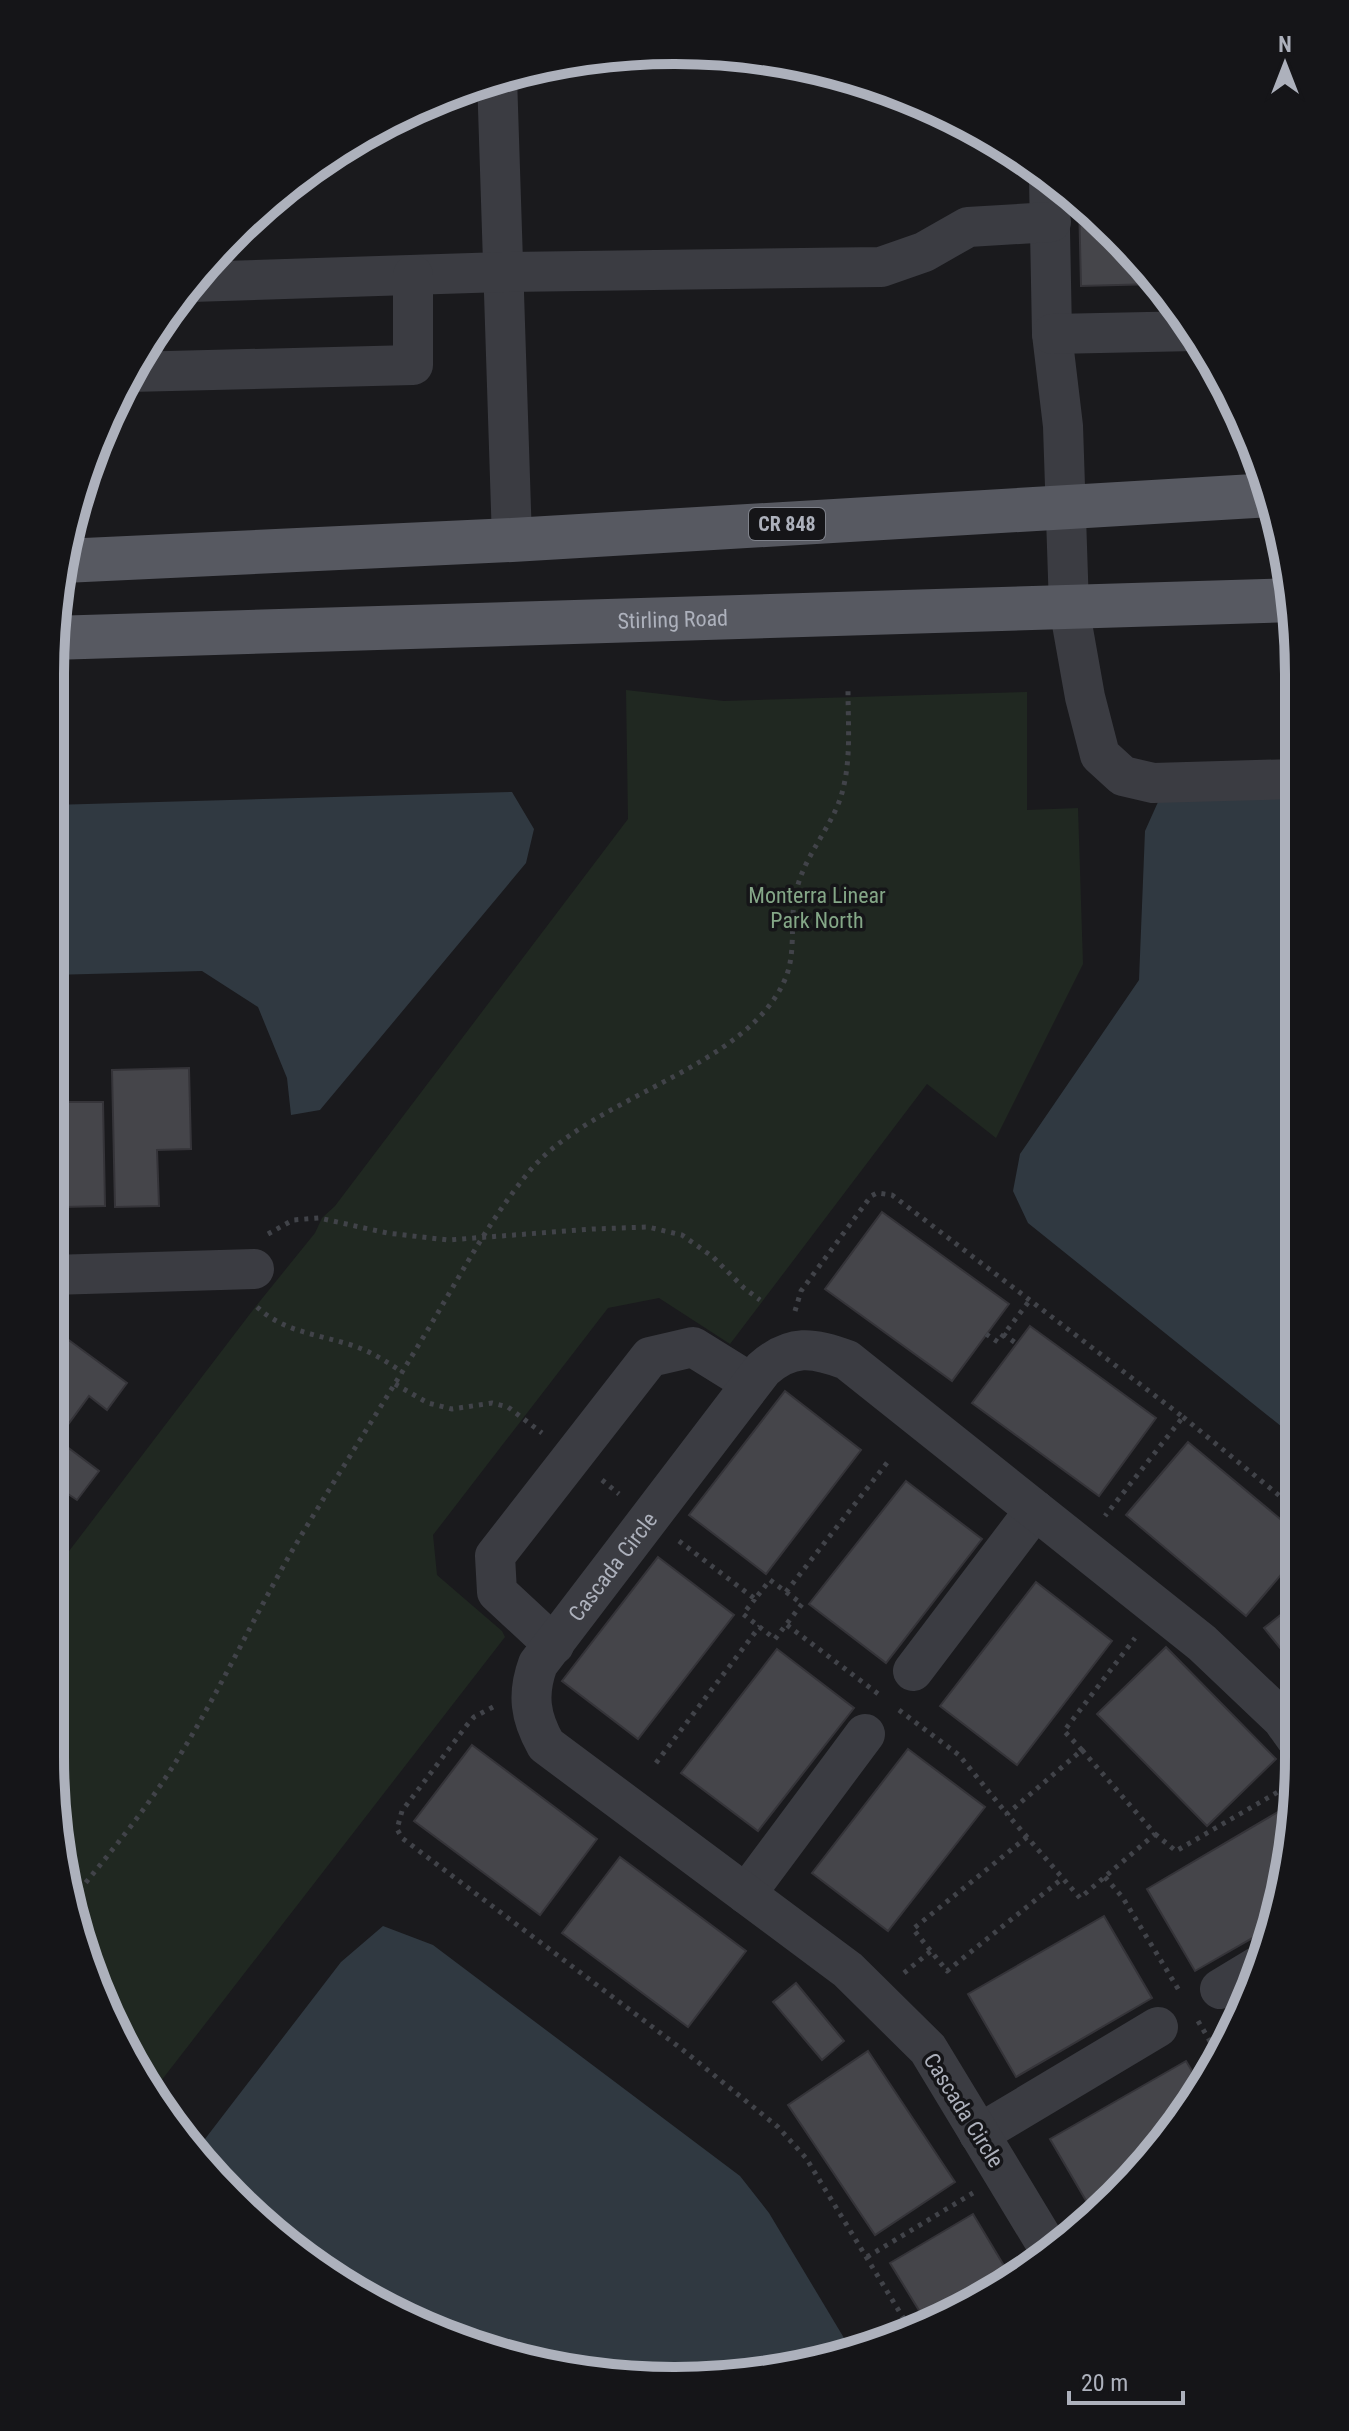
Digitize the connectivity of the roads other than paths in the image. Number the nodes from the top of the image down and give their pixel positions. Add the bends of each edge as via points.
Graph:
1 (497, 90) edge
2 (1050, 193) edge
3 (1051, 222) junction
4 (503, 272) junction
5 (413, 275) junction
6 (208, 281) edge
7 (1179, 331) edge
8 (1052, 334) junction
9 (145, 372) edge
10 (1258, 496) edge
11 (1065, 508) junction
12 (512, 540) junction
13 (75, 560) edge
14 (1281, 600) edge
15 (1069, 607) junction
16 (65, 638) edge
17 (1285, 779) edge
18 (259, 1270) road end
19 (64, 1275) edge
20 (751, 1383) junction
21 (1035, 1510) junction
22 (554, 1645) junction
23 (913, 1671) dead end
24 (1285, 1723) edge
25 (865, 1734) dead end
26 (746, 1894) junction
27 (1245, 1974) edge
28 (979, 2134) junction
29 (1045, 2242) edge

1 - 4 street
2 - 3 street
3 - 4 street via 968,227 924,252 881,267
3 - 8 street
4 - 5 street
4 - 12 street
5 - 6 street
5 - 9 street via 413,365
7 - 8 street
8 - 11 street via 1063,426
10 - 11 main road, CR 848
11 - 12 main road, CR 848
11 - 15 street
12 - 13 main road, CR 848
14 - 15 main road, Stirling Road
15 - 16 main road, Stirling Road
15 - 17 street via 1100,755 1123,776 1153,783
18 - 19 street
20 - 21 street, Cascada Circle via 778,1356 800,1350 847,1360
20 - 22 street, Cascada Circle
20 - 22 street via 693,1347 650,1357 495,1556 497,1592
21 - 23 street
21 - 24 street, Cascada Circle via 1202,1643
22 - 26 street, Cascada Circle via 538,1664 530,1702 546,1745
25 - 26 street
26 - 28 street, Cascada Circle via 848,1970 928,2049
27 - 28 street
28 - 29 street, Cascada Circle

